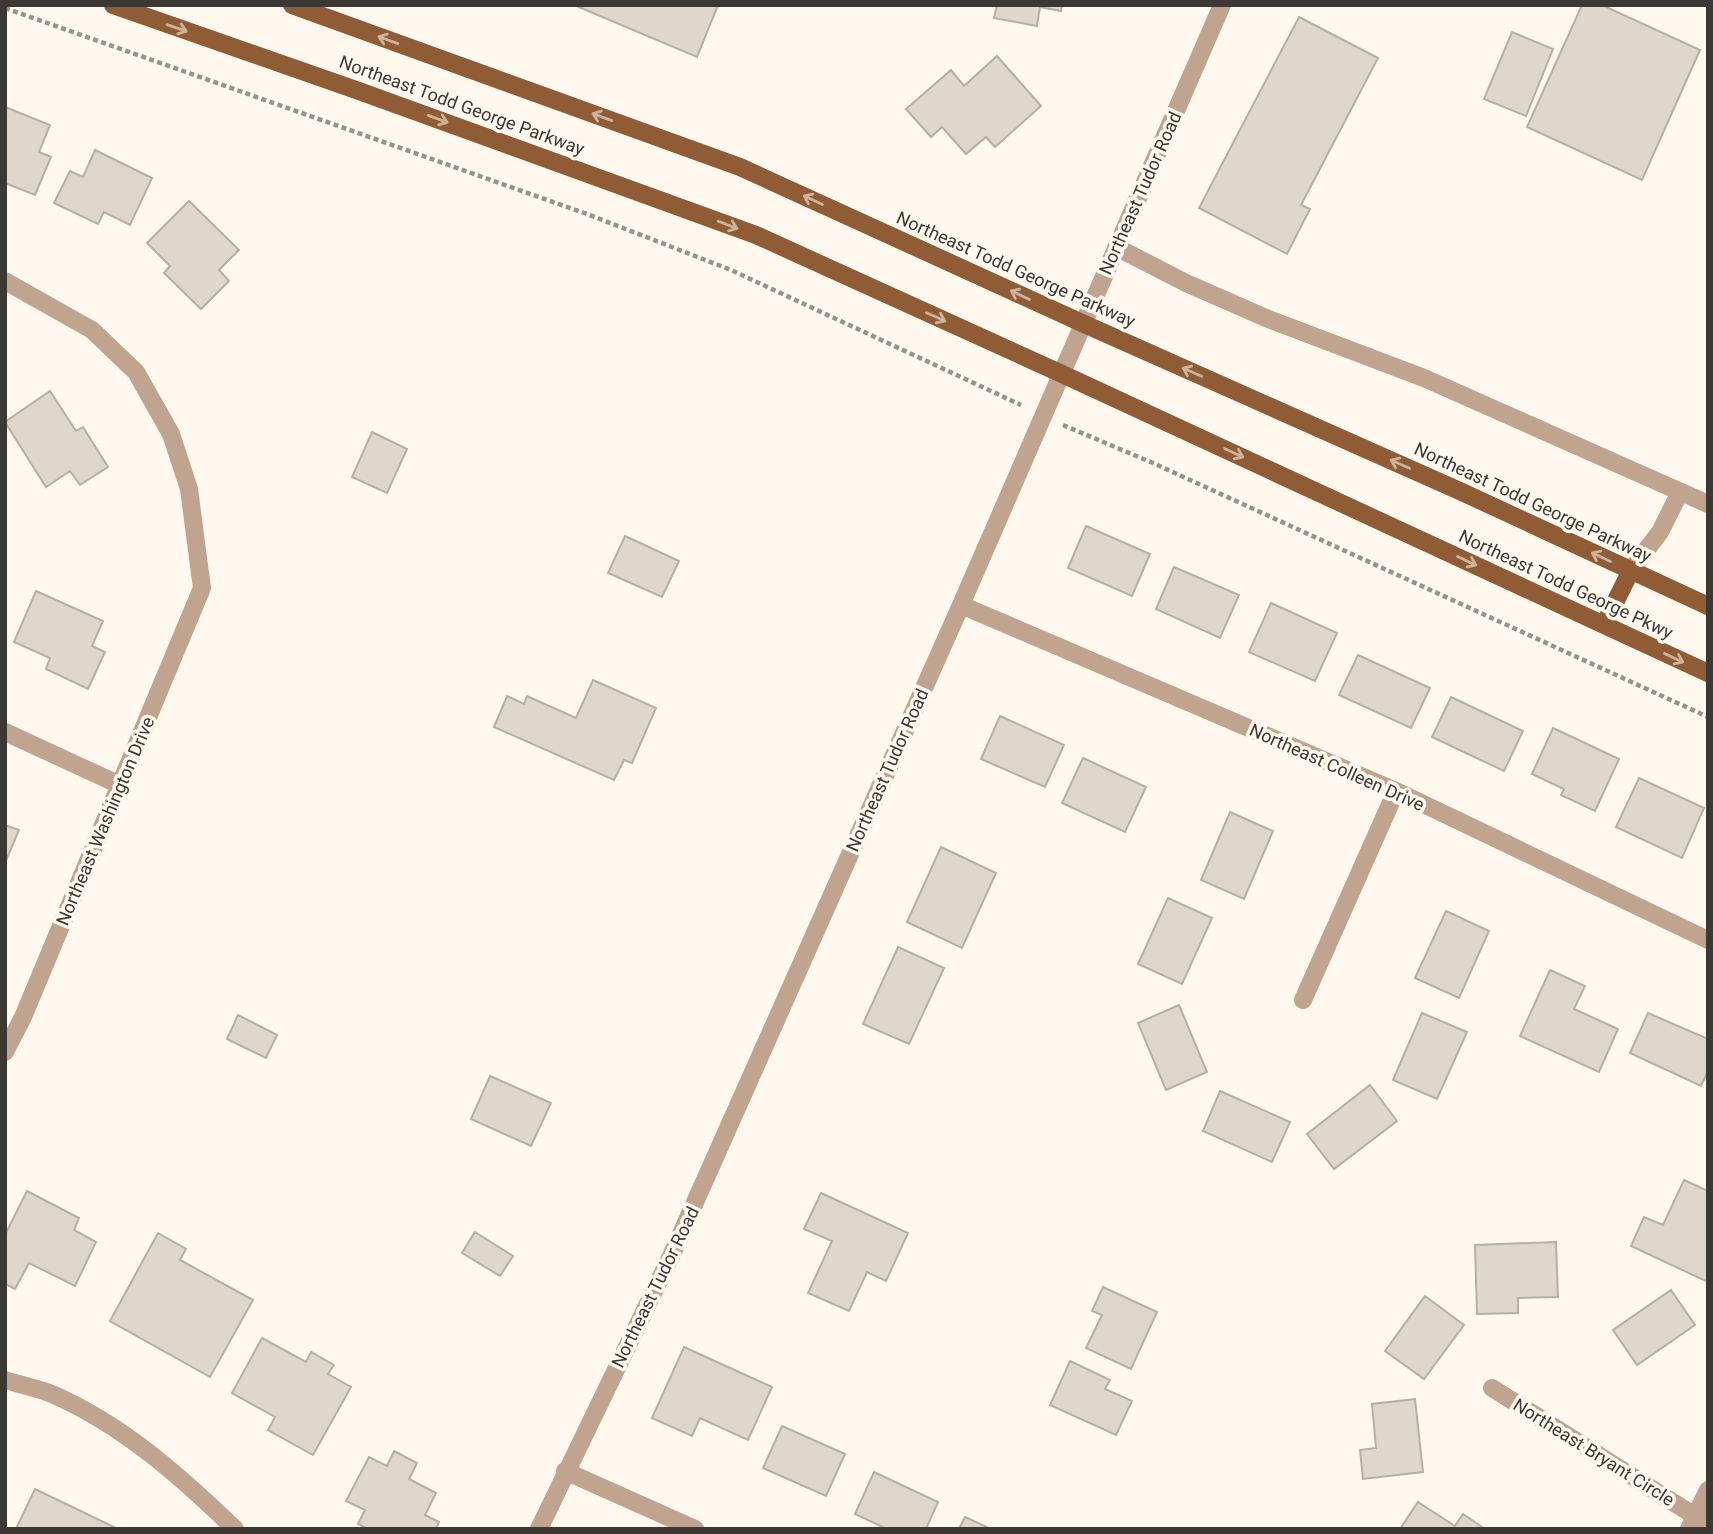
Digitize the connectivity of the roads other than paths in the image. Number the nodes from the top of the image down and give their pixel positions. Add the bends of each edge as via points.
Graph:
1 (113, 5) edge
2 (292, 5) edge
3 (1222, 5) edge
4 (1116, 247) junction
5 (5, 281) edge
6 (1082, 323) junction
7 (1060, 373) junction
8 (1681, 492) junction
9 (1708, 504) edge
10 (1406, 533) joint
11 (1631, 570) junction
12 (961, 606) junction
13 (1708, 606) edge
14 (1604, 625) junction
15 (1708, 673) edge
16 (5, 732) edge
17 (120, 785) junction
18 (1396, 791) junction
19 (1708, 940) edge
20 (1303, 1000) dead end
21 (5, 1052) edge
22 (5, 1380) edge
23 (1492, 1388) dead end
24 (565, 1471) junction
25 (1708, 1490) edge
26 (1698, 1522) edge
27 (235, 1529) edge
28 (539, 1529) edge
29 (695, 1529) edge

1 -> 7 main road, Northeast Todd George Parkway via 745,231
6 -> 2 main road, Northeast Todd George Parkway via 740,167
3 - 4 street, Northeast Tudor Road
4 - 6 street, Northeast Tudor Road
4 - 8 street via 1185,283 1424,378
5 - 17 street, Northeast Washington Drive via 92,331 136,372 171,434 189,489 202,588
6 - 7 street, Northeast Tudor Road
11 -> 6 main road, Northeast Todd George Parkway
7 -> 10 main road, Northeast Todd George Parkway
7 - 12 street, Northeast Tudor Road
8 - 9 street
8 - 11 street via 1660,532
10 -> 14 main road, Northeast Todd George Pkwy
11 - 13 main road, Northeast Todd George Parkway
11 - 14 main road
12 - 18 street, Northeast Colleen Drive
12 - 24 street, Northeast Tudor Road via 672,1254
14 -> 15 main road, Northeast Todd George Pkwy
16 - 17 street
17 - 21 street, Northeast Washington Drive
18 - 19 street, Northeast Colleen Drive
18 - 20 street
22 - 27 street via 51,1394 123,1432
23 - 26 street, Northeast Bryant Circle
24 - 28 street, Northeast Tudor Road
24 - 29 street
25 - 26 street

